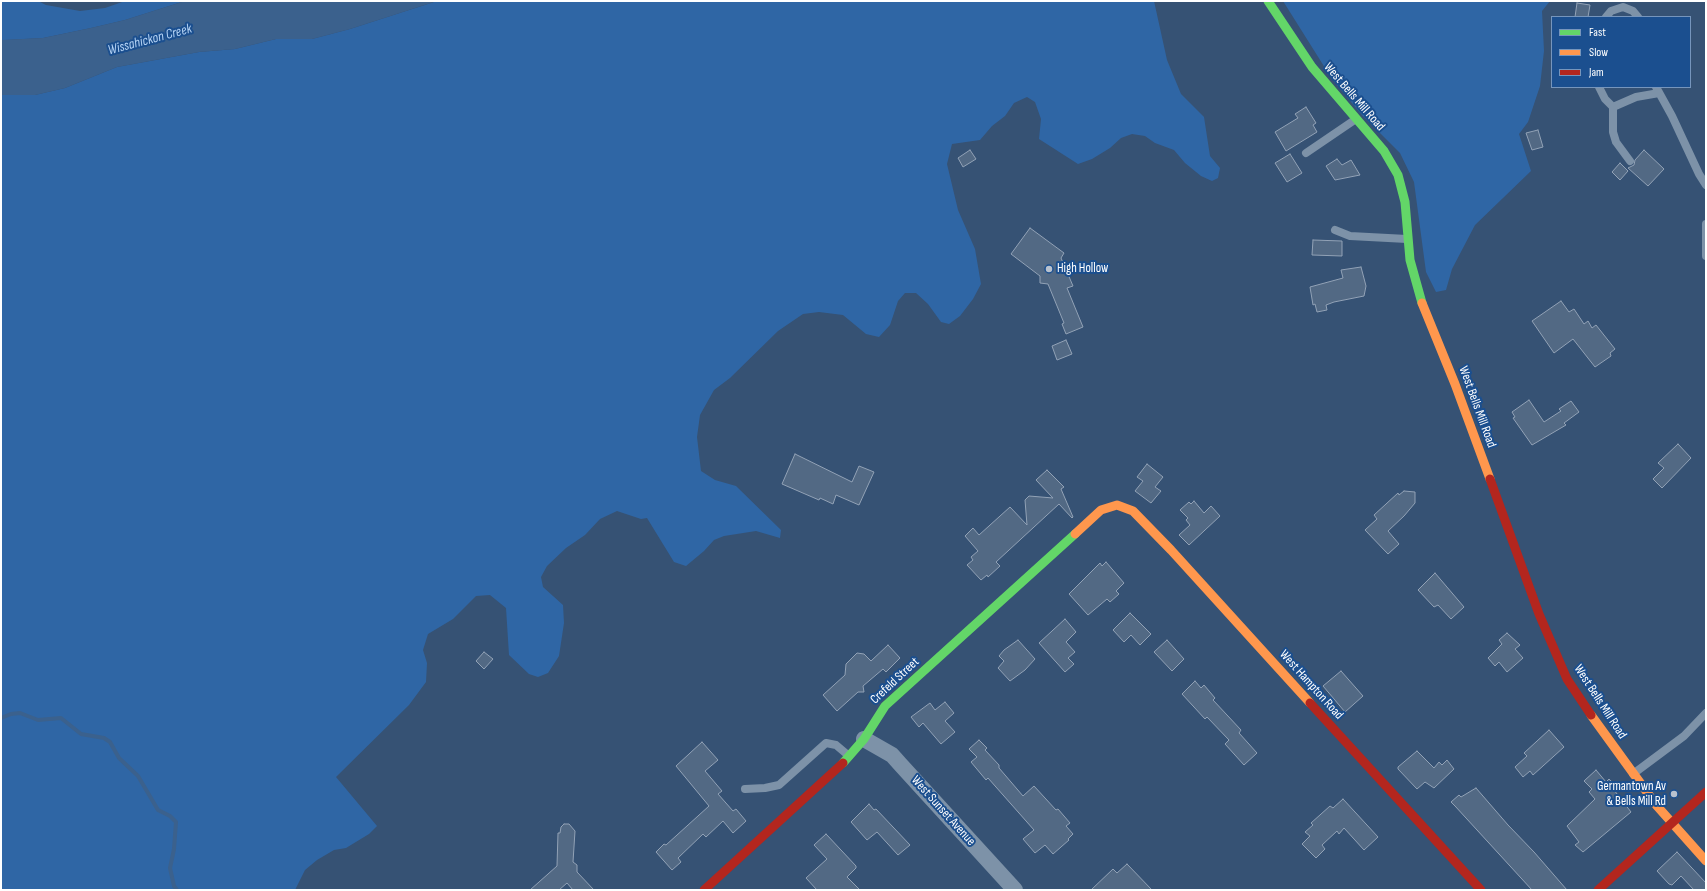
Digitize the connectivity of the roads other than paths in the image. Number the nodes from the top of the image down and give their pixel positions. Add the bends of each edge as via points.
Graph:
1 (1268, 1) edge
2 (1607, 16) edge
3 (1637, 16) edge
4 (1600, 88) edge
5 (1657, 90) edge
6 (1613, 107) junction
7 (1356, 119) junction
8 (1306, 153) dead end
9 (1630, 161) dead end
10 (1706, 185) edge
11 (1706, 224) edge
12 (1335, 230) dead end
13 (1408, 239) junction
14 (1706, 256) edge
15 (1117, 505) joint
16 (1706, 713) edge
17 (864, 739) junction
18 (850, 756) junction
19 (1633, 774) junction
20 (745, 789) dead end
21 (1706, 792) edge
22 (1672, 823) junction
23 (1706, 861) edge
24 (704, 890) edge
25 (1015, 890) edge
26 (1481, 890) edge
27 (1598, 890) edge

1 - 7 street, West Bells Mill Road via 1312,67
2 - 3 lane via 1610,11 1623,7
4 - 6 lane
5 - 6 lane
5 - 10 lane
6 - 9 lane via 1613,132 1616,142
7 - 8 lane
7 - 13 street, West Bells Mill Road via 1384,151 1398,175 1405,202
11 - 14 lane
12 - 13 lane via 1350,236
13 - 19 street, West Bells Mill Road via 1410,260 1422,302 1552,647 1575,693
15 - 17 street, Crefeld Street via 1101,510 886,706
15 - 26 street, West Hampton Road via 1133,511 1171,550
16 - 19 lane via 1684,736
17 - 18 street, Crefeld Street
17 - 25 street, West Sunset Avenue via 892,755
18 - 20 lane via 836,745 826,743 779,785
18 - 24 street, Crefeld Street
19 - 22 street, West Bells Mill Road
21 - 22 street
22 - 23 street, West Bells Mill Road
22 - 27 street

